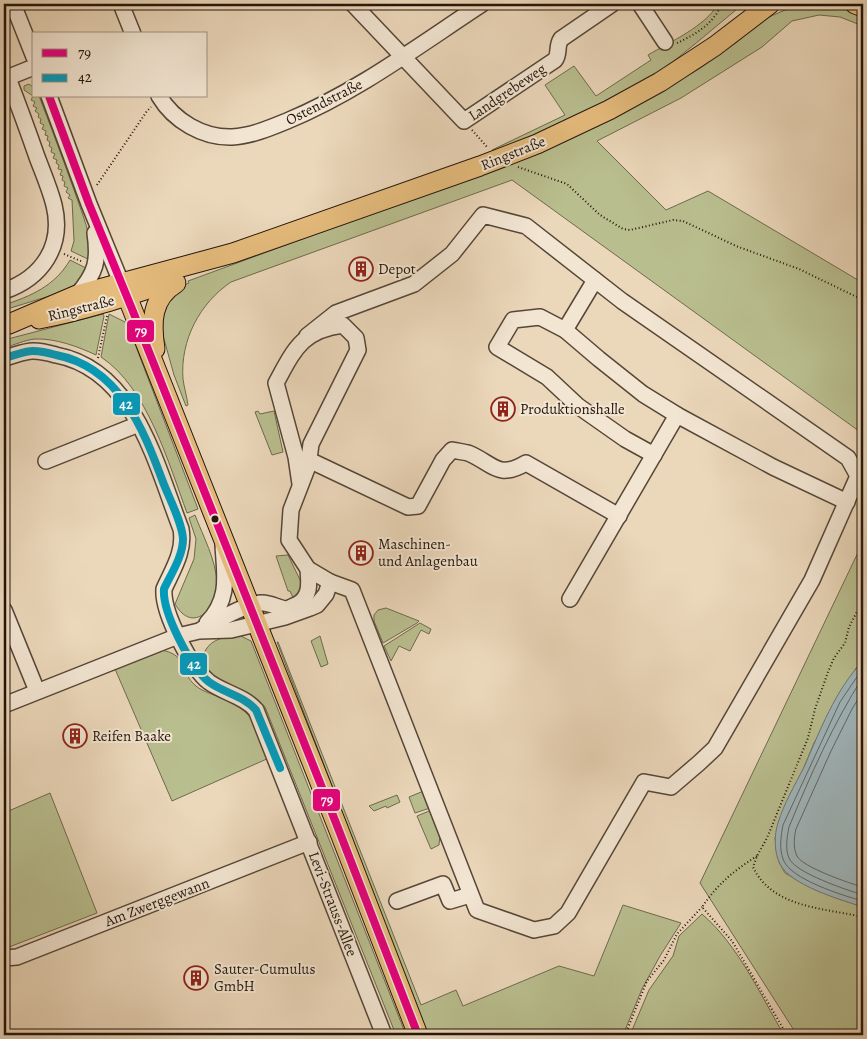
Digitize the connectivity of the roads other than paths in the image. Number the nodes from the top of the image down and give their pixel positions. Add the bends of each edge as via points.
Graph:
1 (12, 4) edge
2 (121, 4) edge
3 (353, 4) edge
4 (482, 4) edge
5 (612, 4) edge
6 (640, 4) edge
7 (770, 4) edge
8 (855, 4) edge
9 (863, 8) edge
10 (132, 32) edge
11 (664, 42) road end
12 (32, 52) edge
13 (402, 56) junction
14 (32, 68) edge
15 (6, 79) edge
16 (49, 98) edge
17 (161, 98) edge
18 (88, 202) junction
19 (233, 253) junction
20 (184, 277) junction
21 (595, 280) junction
22 (124, 289) junction
23 (4, 291) edge
24 (77, 295) junction
25 (6, 325) edge
26 (565, 330) junction
27 (307, 336) junction
28 (4, 358) edge
29 (160, 380) junction
30 (677, 415) junction
31 (139, 424) junction
32 (654, 455) junction
33 (309, 460) junction
34 (46, 461) dead end
35 (301, 482) junction
36 (847, 502) junction
37 (619, 516) junction
38 (223, 539) junction
39 (308, 569) junction
40 (330, 582) junction
41 (570, 599) dead end
42 (4, 610) edge
43 (253, 615) junction
44 (199, 631) junction
45 (178, 636) junction
46 (37, 691) junction
47 (4, 704) edge
48 (309, 842) junction
49 (470, 895) junction
50 (397, 901) dead end
51 (4, 958) edge
52 (384, 1035) edge
53 (418, 1035) edge

1 - 12 street
2 - 10 street
3 - 13 street
4 - 13 street, Ostendstraße
5 - 13 street, Landgrebeweg via 564,35 558,44 555,60 464,121
6 - 11 street
7 - 19 main road, Ringstraße via 702,55 641,94 575,127 498,159
8 - 9 main road
13 - 17 street, Ostendstraße via 320,107 241,136 224,136 193,128 178,118
14 - 15 street
15 - 23 street via 54,205 57,221 56,235 45,263 33,276
16 - 18 street
18 - 22 street
18 - 24 street via 97,248 95,268
19 - 20 main road, Ringstraße
19 - 22 main road, Ringstraße
20 - 22 main road, Ringstraße
20 - 29 main road via 162,294 155,308 152,331
21 - 26 street
21 - 27 street via 526,226 483,214 452,254 414,284 336,313
21 - 36 street via 848,458 858,476
22 - 24 main road, Ringstraße
22 - 25 main road, Ringstraße via 104,303 64,315
22 - 29 main road
24 - 25 main road, Ringstraße
26 - 30 street via 628,382
26 - 32 street via 540,317 513,320 497,347 547,377 578,406
27 - 33 street via 343,325 356,338 358,350 311,444
27 - 35 street via 276,383
28 - 31 street, Levi-Strauss-Allee via 33,351 78,361 96,370 121,396
29 - 38 main road
30 - 32 street
30 - 36 street via 773,467
31 - 34 street
31 - 45 street, Levi-Strauss-Allee via 181,529 182,547 164,589
32 - 37 street
33 - 35 street
33 - 37 street via 408,507 418,506 443,460 452,450 468,453 500,470 515,469 526,463
35 - 39 street via 291,510 289,540
36 - 49 street via 812,580 715,748 671,787 644,782 568,913 554,926 534,930 477,910
37 - 41 street
38 - 43 main road
38 - 44 street via 223,599 215,614
39 - 40 street
39 - 43 street via 308,594 296,605 287,609 260,603
40 - 43 street via 317,605 285,617
40 - 49 street via 352,590
42 - 46 street
43 - 44 street via 231,630
43 - 53 main road
44 - 45 street
45 - 46 street
45 - 48 street, Levi-Strauss-Allee via 204,677 256,710
46 - 47 street
48 - 51 street, Am Zwerggewann via 17,957
48 - 52 street, Levi-Strauss-Allee
49 - 50 street via 450,901 443,884

